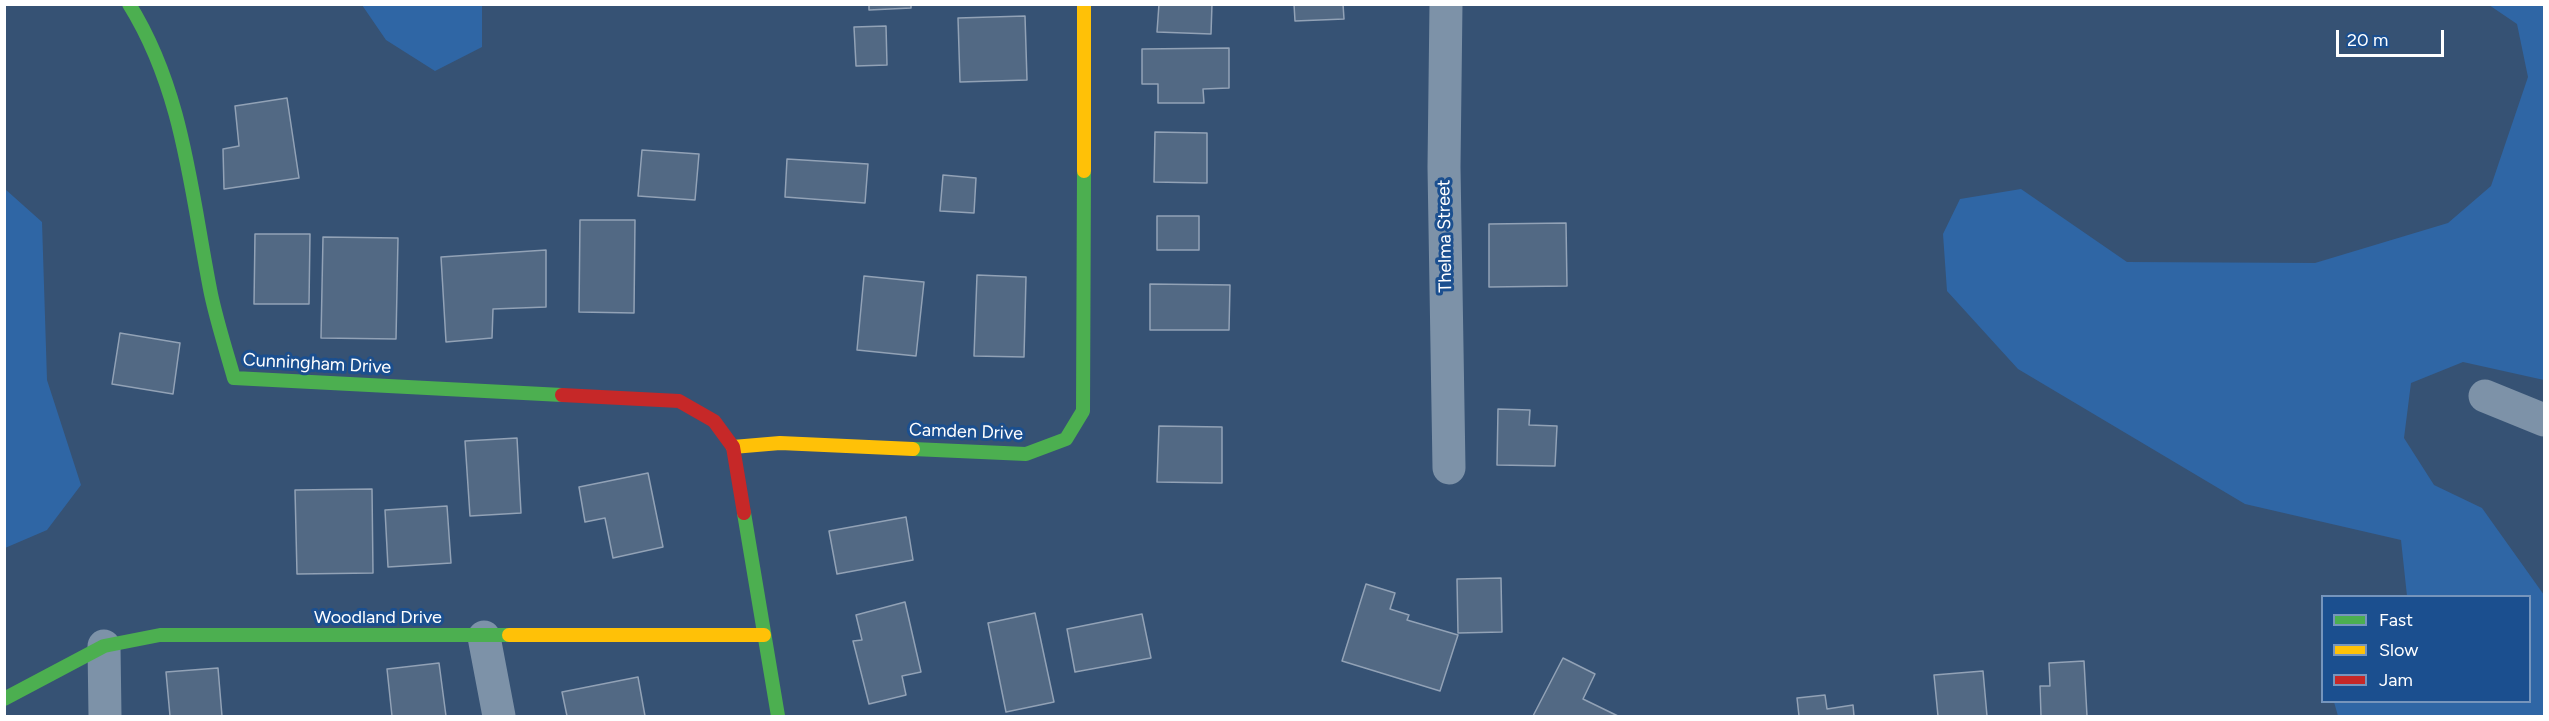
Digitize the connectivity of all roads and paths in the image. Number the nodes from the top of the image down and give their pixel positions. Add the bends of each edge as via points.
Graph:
1 (129, 4) edge
2 (1084, 4) edge
3 (1446, 4) edge
4 (2485, 396) dead end
5 (2544, 420) edge
6 (733, 447) junction
7 (1449, 468) dead end
8 (764, 634) junction
9 (484, 637) junction
10 (104, 646) junction
11 (4, 699) edge
12 (105, 717) edge
13 (499, 717) edge
14 (778, 717) edge

1 - 6 street, Cunningham Drive via 142,21 165,73 212,297 234,378 679,401 714,421
2 - 6 street, Camden Drive via 1083,411 1066,439 1026,454 780,443
3 - 7 street, Thelma Street via 1444,167
4 - 5 street
6 - 8 street
8 - 9 street, Woodland Drive
8 - 14 street
9 - 10 street, Woodland Drive via 160,634
9 - 13 street
10 - 11 street, Woodland Drive
10 - 12 street

